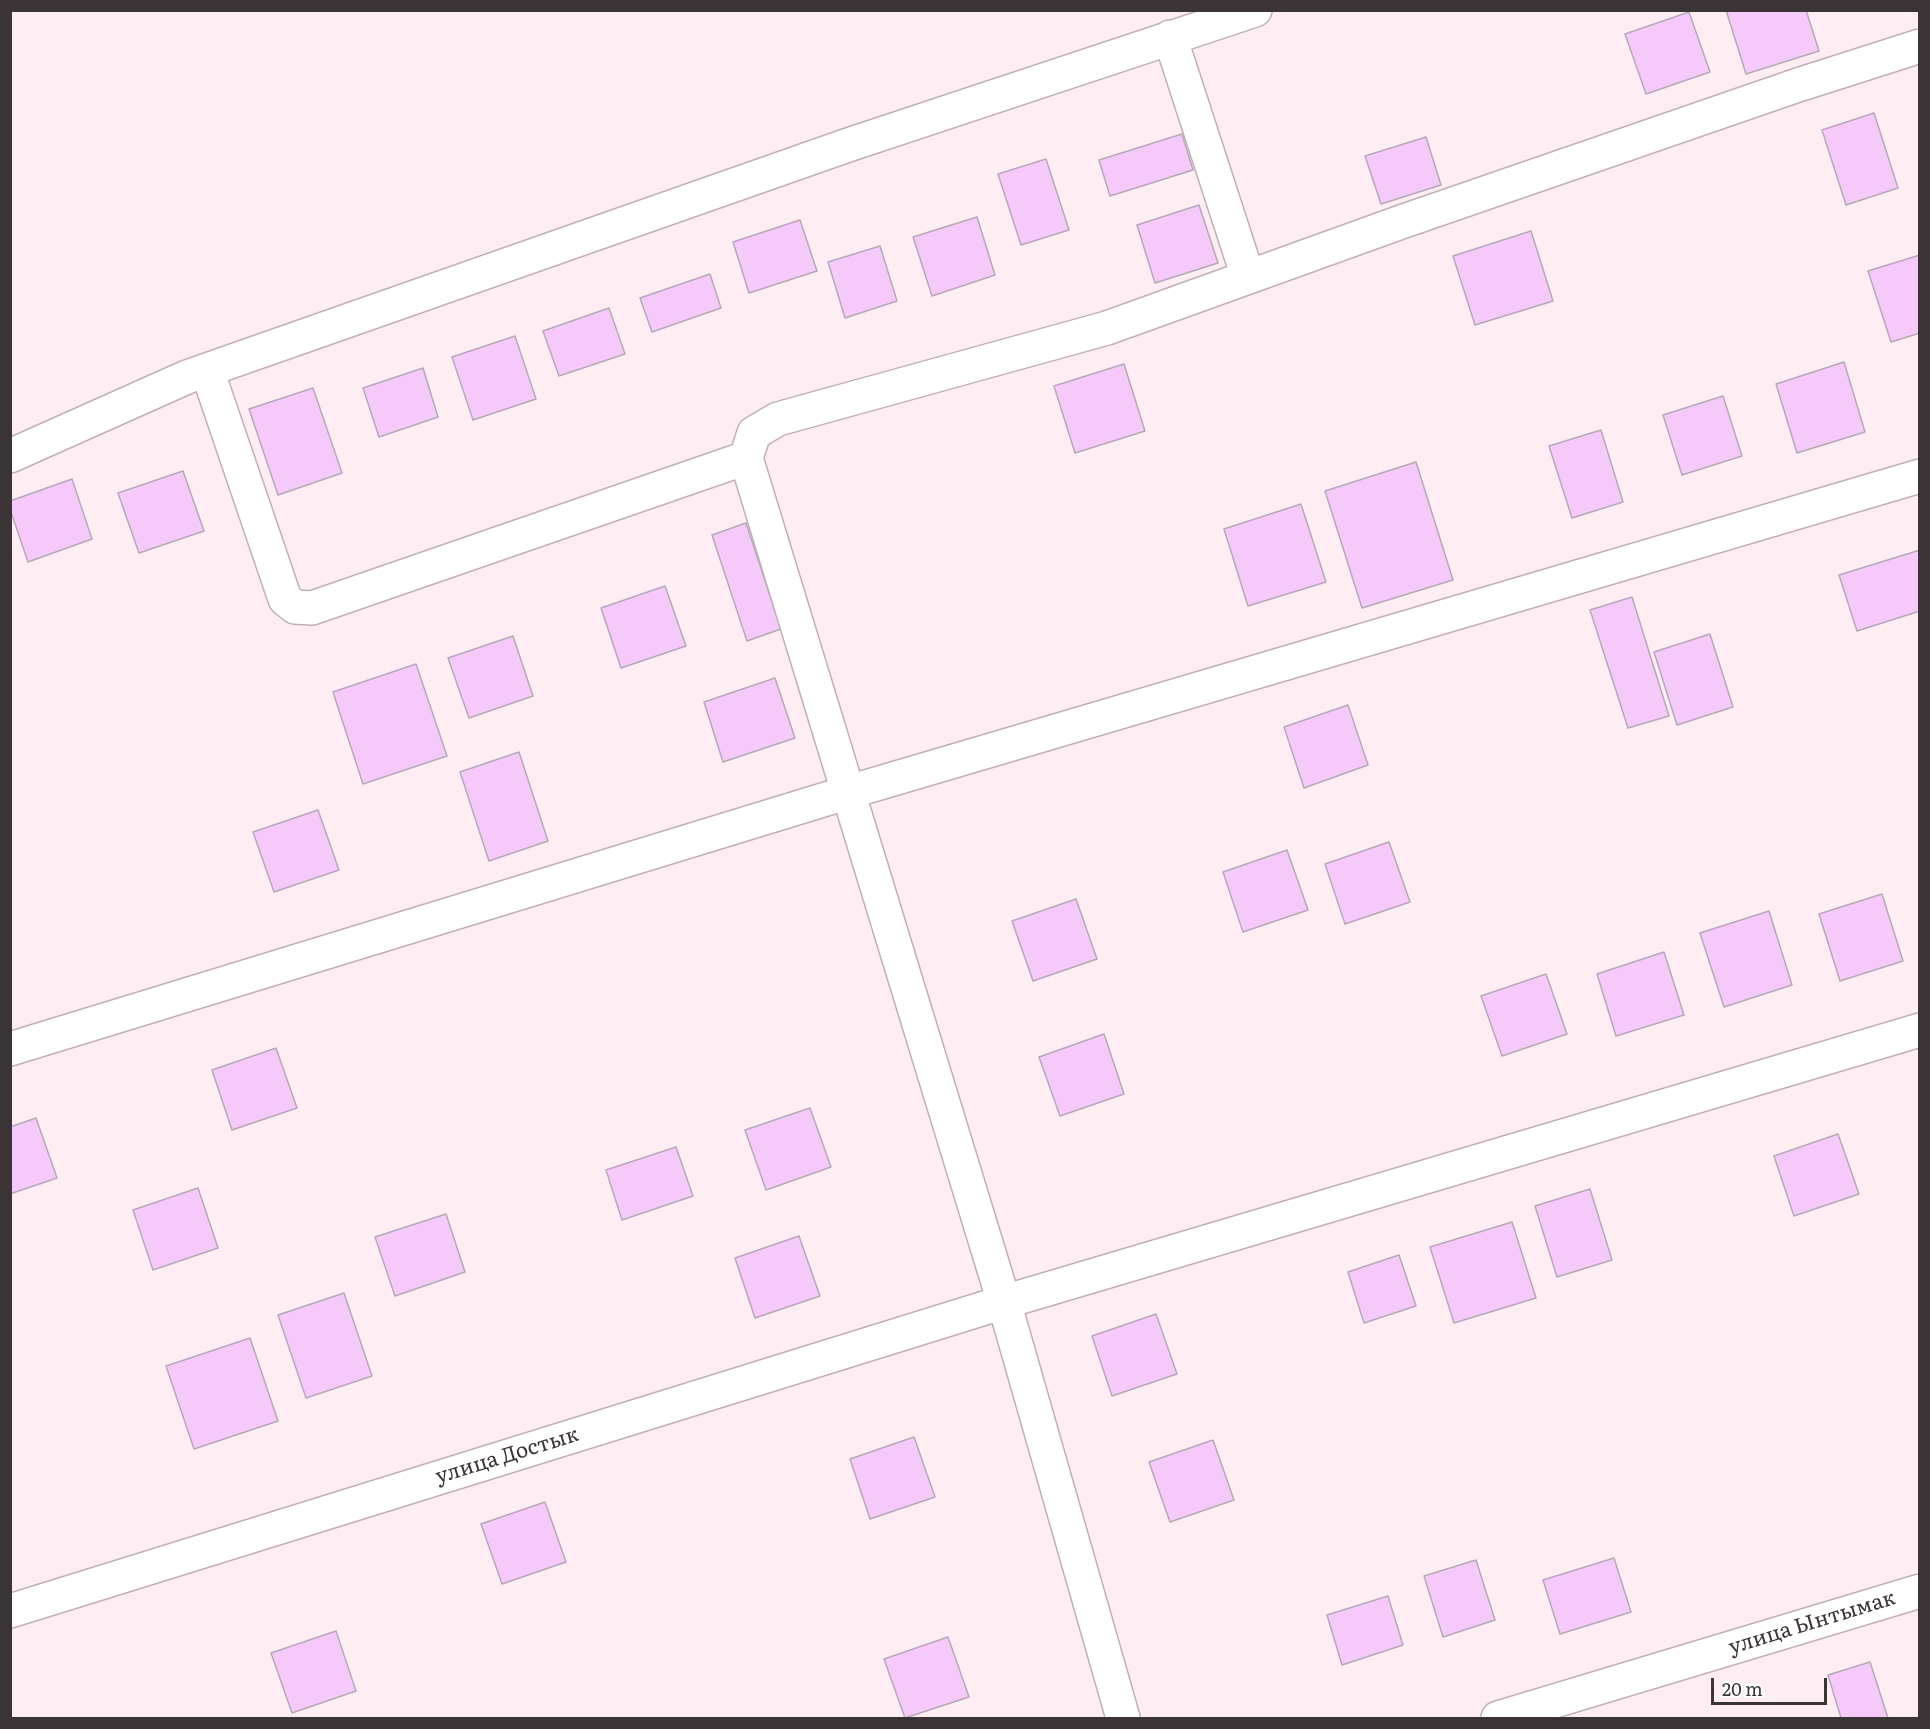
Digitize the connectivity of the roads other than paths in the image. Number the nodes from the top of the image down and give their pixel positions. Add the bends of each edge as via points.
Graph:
1 (1255, 10) edge
2 (1170, 37) junction
3 (1920, 46) edge
4 (1248, 277) junction
5 (207, 370) junction
6 (10, 456) edge
7 (746, 458) junction
8 (1920, 476) edge
9 (849, 792) junction
10 (1920, 1030) edge
11 (10, 1049) edge
12 (1004, 1302) junction
13 (1920, 1591) edge
14 (10, 1611) edge
15 (1123, 1719) edge
16 (1498, 1719) edge

1 - 2 street
2 - 4 street
2 - 5 street via 850,144
3 - 4 street
4 - 7 street via 1107,328 778,419 754,433
5 - 6 street
5 - 7 street via 285,599 295,607 312,608
7 - 9 street
8 - 9 street
9 - 11 street
9 - 12 street
10 - 12 street, улица Достык
12 - 14 street, улица Достык
12 - 15 street
13 - 16 street, улица Ынтымак

